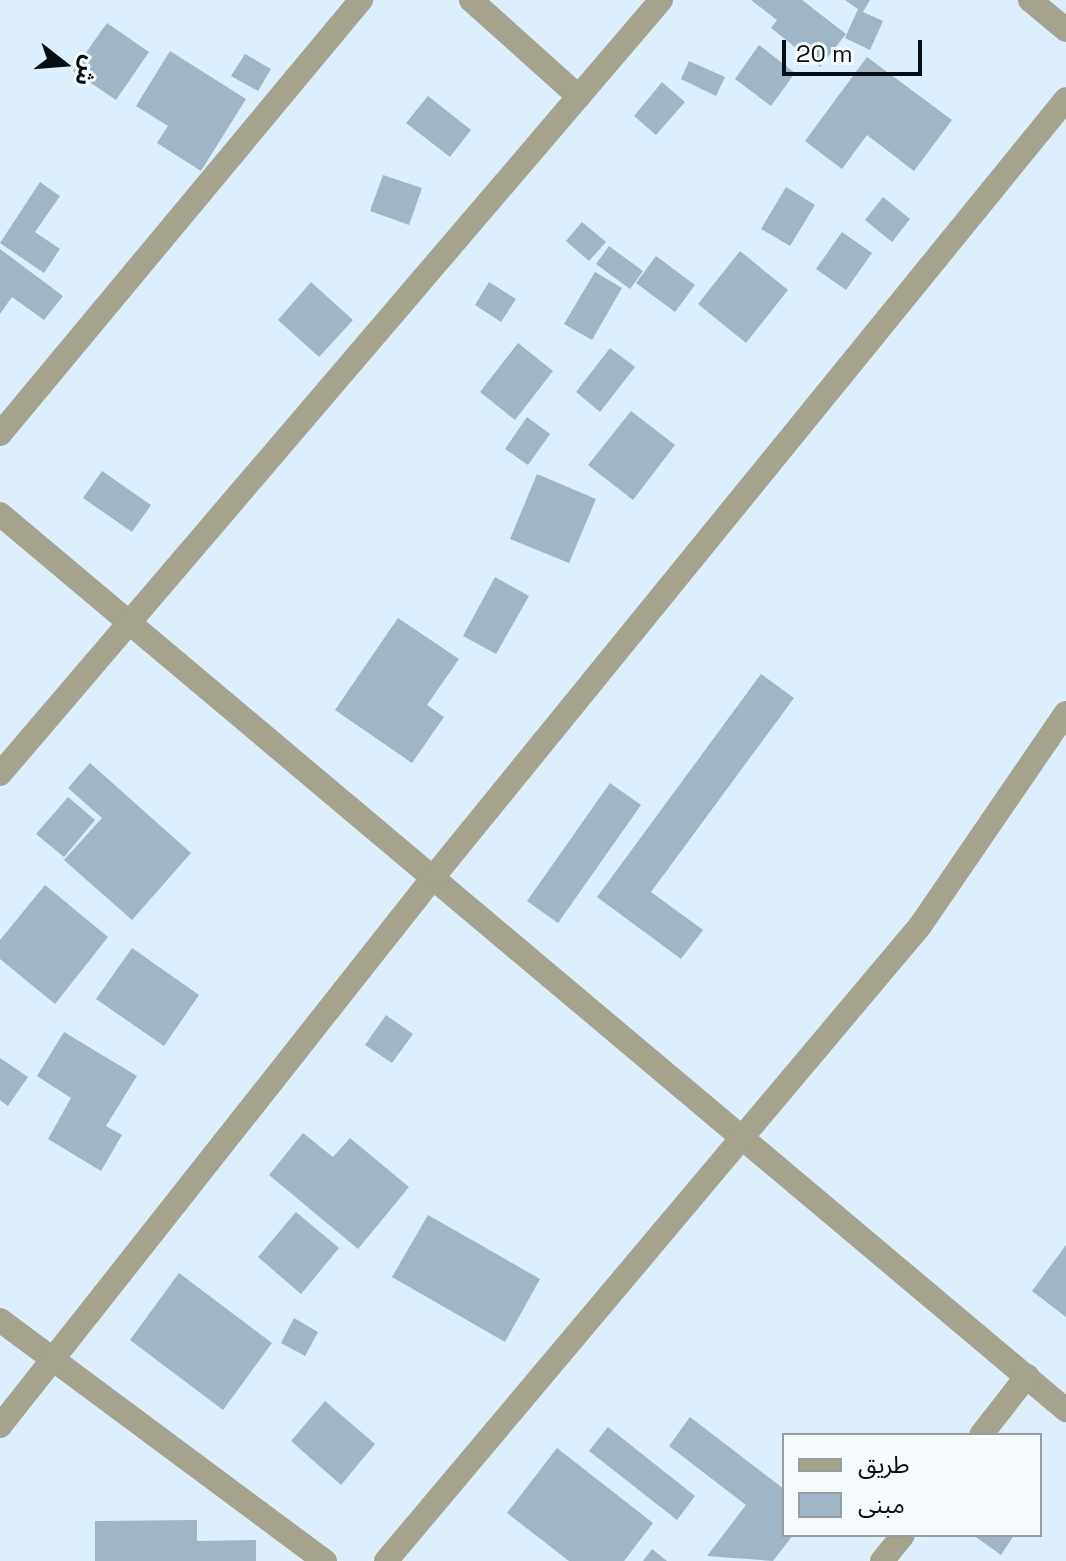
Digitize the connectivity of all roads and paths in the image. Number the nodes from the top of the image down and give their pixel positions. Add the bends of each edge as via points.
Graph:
1 (361, 0) edge
2 (471, 0) edge
3 (661, 0) edge
4 (1030, 0) edge
5 (1066, 30) edge
6 (579, 97) junction
7 (1066, 99) edge
8 (0, 434) edge
9 (0, 514) edge
10 (131, 626) junction
11 (1066, 713) edge
12 (0, 774) edge
13 (435, 875) junction
14 (744, 1141) junction
15 (0, 1320) edge
16 (52, 1360) junction
17 (1027, 1376) junction
18 (1066, 1410) edge
19 (0, 1426) edge
20 (983, 1433) edge
21 (901, 1537) edge
22 (325, 1561) edge
23 (386, 1561) edge
24 (882, 1561) edge

1 - 8 street
2 - 6 street
3 - 6 street
4 - 5 street
6 - 10 street
7 - 13 street
9 - 10 street
10 - 12 street
10 - 13 street
11 - 14 street via 920,926
13 - 14 street
13 - 16 street
14 - 17 street
14 - 23 street
15 - 16 street
16 - 19 street
16 - 22 street
17 - 18 street
17 - 20 street
21 - 24 street

